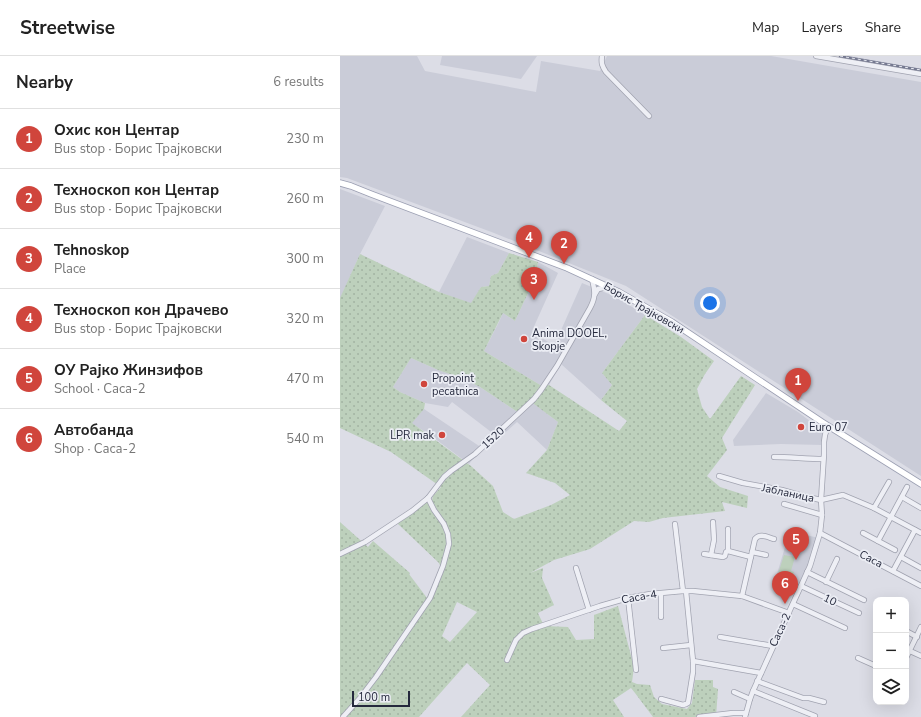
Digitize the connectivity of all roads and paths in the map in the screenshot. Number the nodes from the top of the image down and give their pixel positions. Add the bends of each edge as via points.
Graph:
1 (602, 56) edge
2 (816, 56) edge
3 (921, 74) edge
4 (649, 116) dead end
5 (340, 183) edge
6 (592, 279) junction
7 (609, 287) junction
8 (595, 294) junction
9 (828, 426) junction
10 (774, 457) dead end
11 (823, 459) junction
12 (720, 476) dead end
13 (888, 482) dead end
14 (921, 484) edge
15 (907, 487) dead end
16 (902, 497) junction
17 (428, 498) junction
18 (822, 500) junction
19 (784, 504) dead end
20 (874, 508) junction
21 (921, 508) edge
22 (822, 515) junction
23 (891, 517) junction
24 (714, 522) dead end
25 (675, 524) dead end
26 (728, 529) dead end
27 (916, 530) junction
28 (820, 533) junction
29 (863, 533) dead end
30 (921, 533) edge
31 (774, 539) dead end
32 (878, 541) junction
33 (895, 550) dead end
34 (728, 551) junction
35 (340, 554) edge
36 (704, 554) dead end
37 (752, 554) junction
38 (711, 555) junction
39 (766, 555) dead end
40 (901, 557) junction
41 (837, 559) dead end
42 (576, 568) dead end
43 (921, 568) edge
44 (893, 571) junction
45 (807, 572) junction
46 (826, 582) junction
47 (801, 586) junction
48 (921, 586) edge
49 (684, 591) junction
50 (661, 594) junction
51 (742, 596) junction
52 (628, 598) junction
53 (864, 600) dead end
54 (793, 604) junction
55 (589, 610) junction
56 (789, 613) junction
57 (859, 613) dead end
58 (661, 617) dead end
59 (921, 627) edge
60 (845, 628) dead end
61 (909, 633) edge
62 (720, 637) dead end
63 (917, 637) junction
64 (691, 645) junction
65 (773, 646) junction
66 (662, 648) dead end
67 (910, 650) joint
68 (921, 656) edge
69 (858, 658) dead end
70 (507, 660) dead end
71 (693, 662) junction
72 (873, 665) edge
73 (636, 670) dead end
74 (761, 672) junction
75 (757, 681) junction
76 (753, 690) junction
77 (734, 692) dead end
78 (661, 698) dead end
79 (750, 699) junction
80 (824, 702) dead end
81 (746, 715) edge
82 (815, 716) edge
83 (343, 717) edge
84 (699, 717) edge

1 - 4 street via 606,72
2 - 3 street
5 - 6 main road, Борис Трајковски
6 - 7 main road, Борис Трајковски
6 - 8 street
7 - 8 street via 598,289
7 - 9 main road, Борис Трајковски via 672,322
8 - 17 street, 1520 via 587,315 534,399 475,454 444,477
9 - 11 street, Саса-2
9 - 14 main road, Борис Трајковски
10 - 11 street
11 - 18 street, Саса-2
12 - 18 street, Јабланица
13 - 20 street
15 - 16 street
16 - 21 street
16 - 23 street
17 - 35 street, 1520 via 365,542
17 - 83 street via 448,534 449,544 443,566 430,598 376,678
18 - 20 street, Јабланица via 843,495
18 - 22 street, Саса-2
19 - 22 street
20 - 23 street, Јабланица
22 - 28 street, Саса-2
23 - 27 street, Јабланица
23 - 32 street
24 - 38 street
25 - 49 street
26 - 34 street
27 - 30 street, Јабланица
27 - 40 street
28 - 44 street, Саса
28 - 45 street, Саса-2
29 - 32 street
31 - 37 street via 757,537
32 - 33 street
34 - 37 street
34 - 38 street via 723,557
36 - 38 street
37 - 39 street
37 - 51 street
40 - 43 street
40 - 44 street
41 - 46 street
42 - 55 street
44 - 48 street, Саса
45 - 46 street
45 - 47 street, Саса-2
46 - 53 street
47 - 54 street, Саса-2
47 - 57 street, 10
49 - 50 street, Саса-4
49 - 51 street, Саса-4
49 - 64 street
50 - 52 street, Саса-4
50 - 58 street
51 - 56 street, Саса-4
52 - 55 street, Саса-4
52 - 73 street
54 - 56 street, Саса-2
54 - 60 street
55 - 70 street, Саса-4 via 523,633 516,640
56 - 65 street, Саса-2
59 - 63 street
61 - 63 street
62 - 65 street
63 - 67 street
64 - 66 street
64 - 71 street
65 - 74 street, Саса-2
67 - 68 street
69 - 72 street
71 - 74 street
71 - 78 street via 688,703
74 - 75 street, Саса-2
75 - 76 street, Саса-2
75 - 80 street via 803,698
76 - 79 street, Саса-2
76 - 82 street
77 - 79 street
79 - 81 street, Саса-2
81 - 84 street via 733,713

